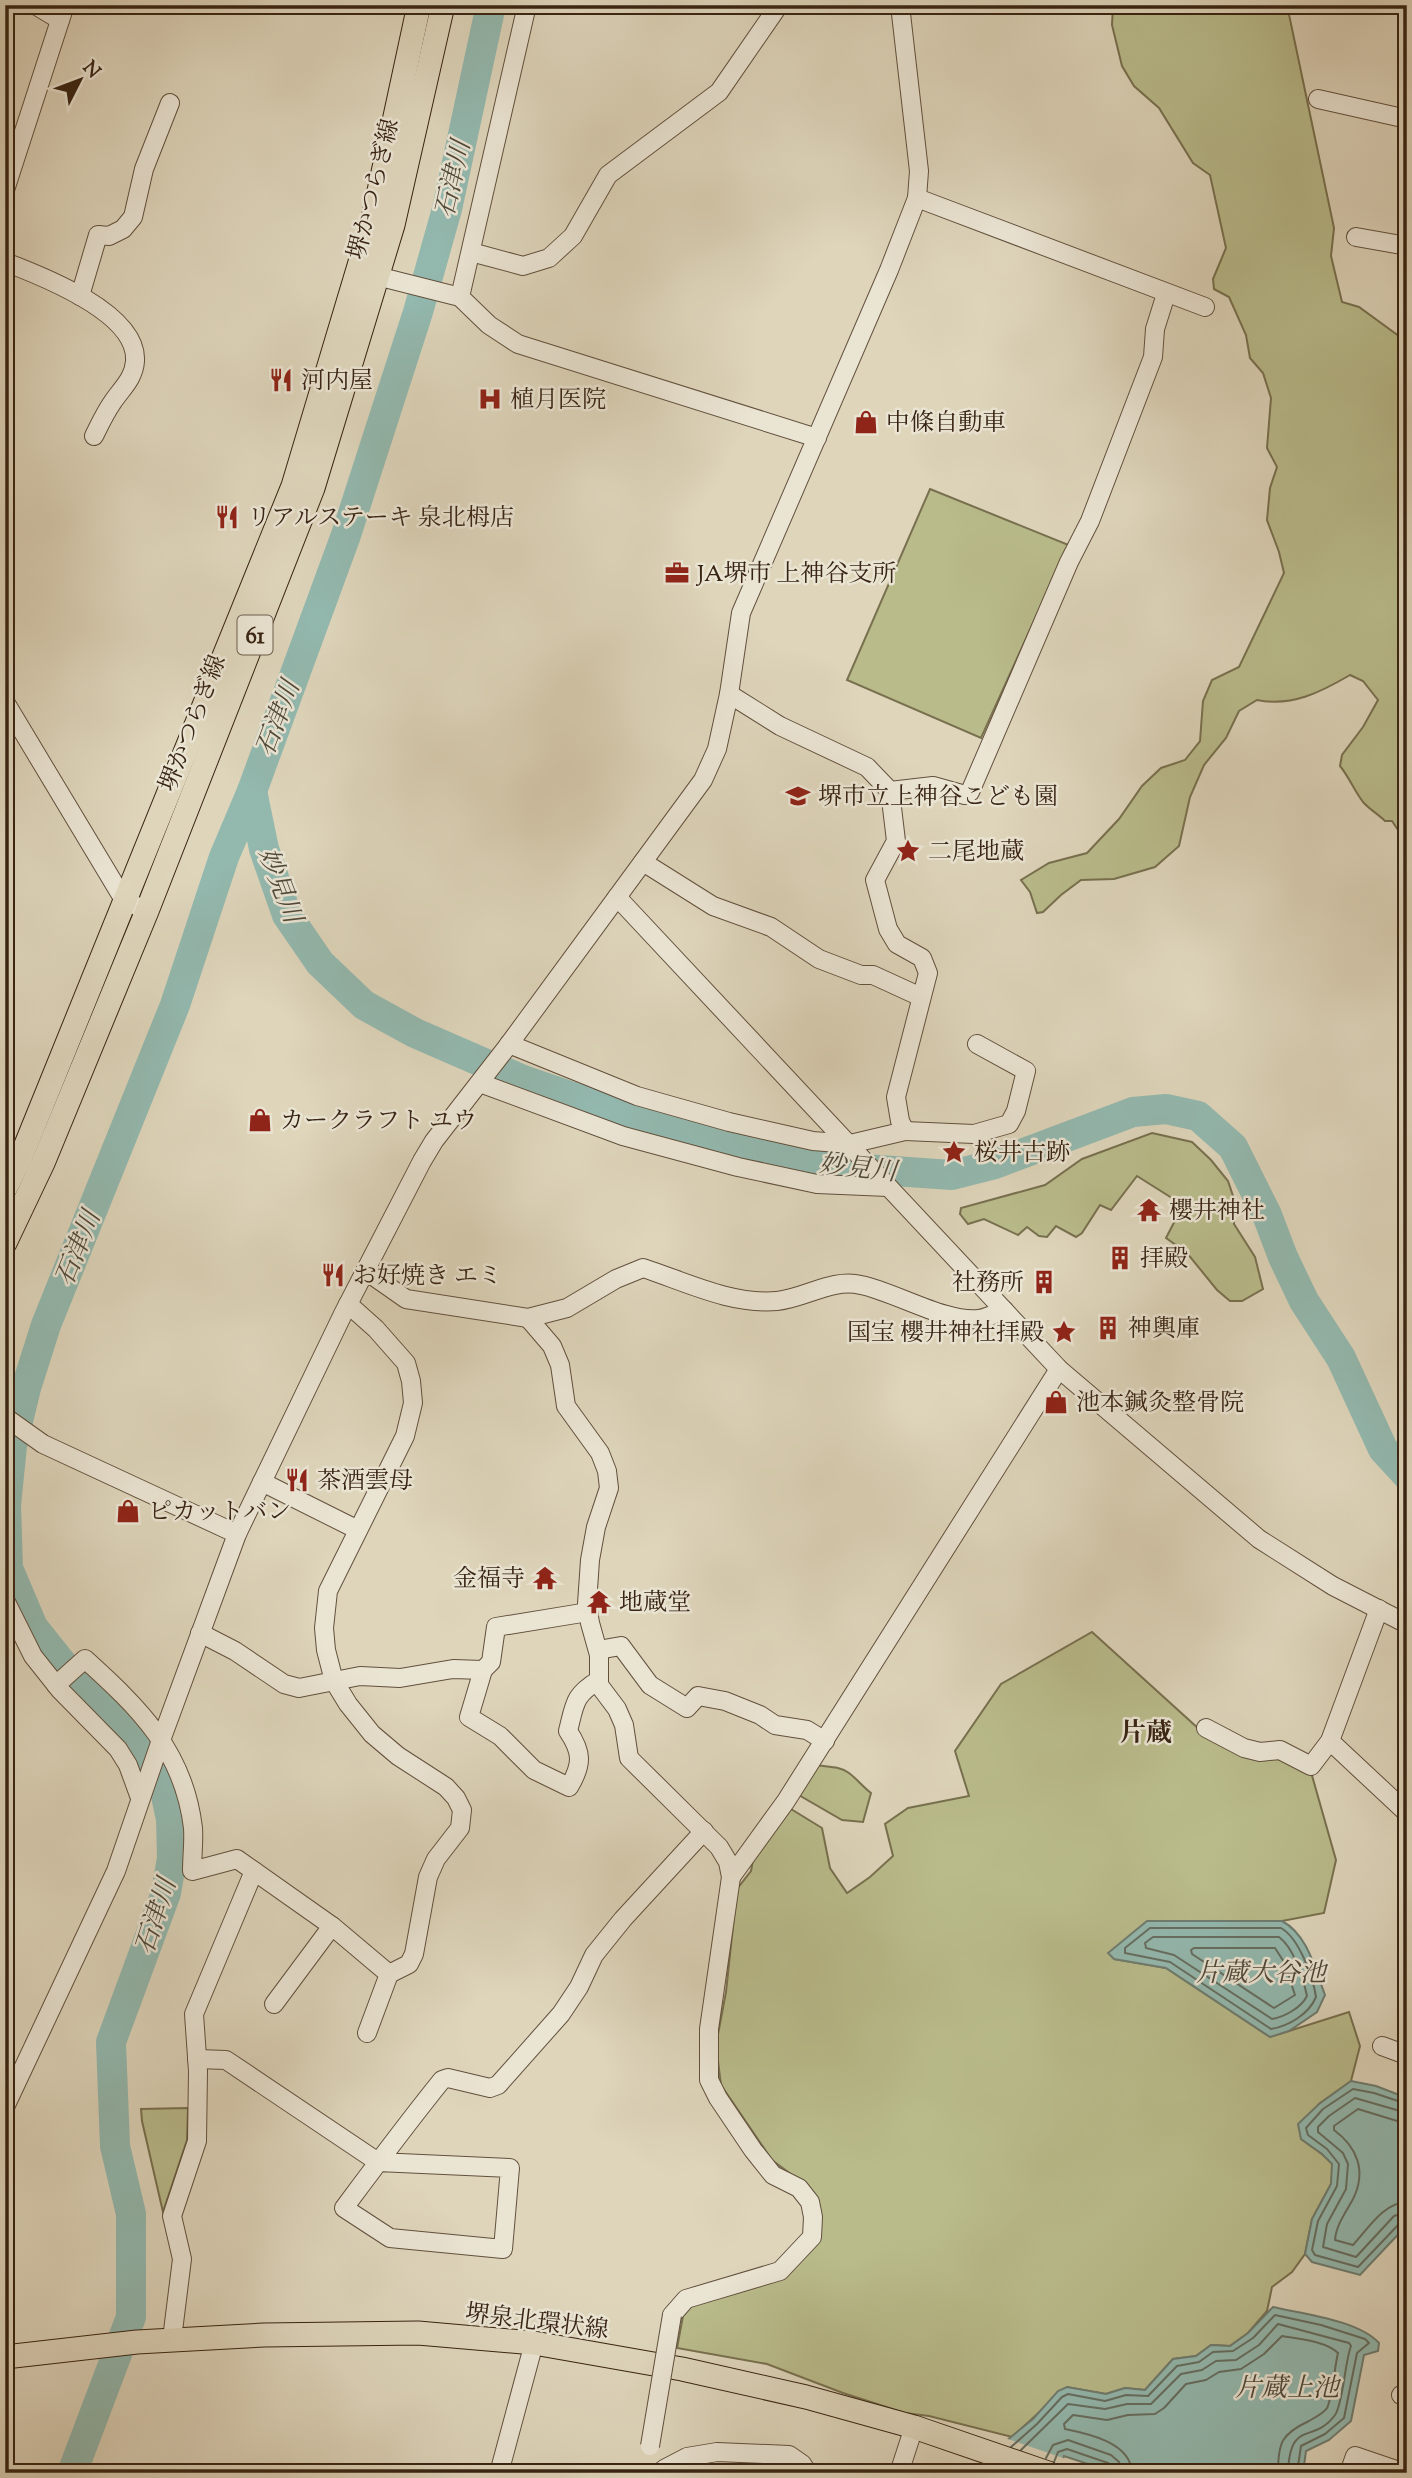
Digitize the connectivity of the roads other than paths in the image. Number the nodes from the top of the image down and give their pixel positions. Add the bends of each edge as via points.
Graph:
1 (35, 5) edge
2 (419, 5) edge
3 (443, 5) edge
4 (527, 5) edge
5 (779, 5) edge
6 (901, 5) edge
7 (62, 13) edge
8 (1318, 99) dead end
9 (170, 103) dead end
10 (1407, 119) edge
11 (5, 190) edge
12 (917, 198) junction
13 (1356, 237) dead end
14 (1407, 246) edge
15 (471, 252) junction
16 (5, 262) edge
17 (379, 276) junction
18 (1166, 294) junction
19 (80, 296) junction
20 (456, 296) junction
21 (1205, 307) dead end
22 (94, 436) dead end
23 (817, 438) junction
24 (729, 694) junction
25 (5, 702) edge
26 (890, 791) junction
27 (643, 862) junction
28 (617, 897) junction
29 (124, 900) junction
30 (147, 911) junction
31 (921, 997) junction
32 (977, 1044) dead end
33 (508, 1046) junction
34 (482, 1081) junction
35 (905, 1131) junction
36 (852, 1146) junction
37 (887, 1185) junction
38 (5, 1189) edge
39 (5, 1243) edge
40 (366, 1270) junction
41 (348, 1304) junction
42 (1004, 1310) junction
43 (528, 1318) junction
44 (1059, 1369) junction
45 (5, 1417) edge
46 (262, 1482) junction
47 (358, 1530) junction
48 (237, 1534) junction
49 (5, 1600) edge
50 (1378, 1609) junction
51 (589, 1612) junction
52 (1407, 1624) edge
53 (200, 1633) junction
54 (598, 1650) junction
55 (483, 1670) junction
56 (599, 1679) junction
57 (334, 1681) junction
58 (56, 1685) junction
59 (1206, 1728) dead end
60 (161, 1740) junction
61 (825, 1741) junction
62 (1330, 1741) junction
63 (141, 1796) junction
64 (1407, 1813) edge
65 (704, 1831) junction
66 (254, 1871) junction
67 (731, 1877) junction
68 (332, 1927) junction
69 (389, 1974) junction
70 (274, 2004) dead end
71 (367, 2033) dead end
72 (1382, 2046) dead end
73 (1407, 2047) edge
74 (197, 2059) junction
75 (5, 2106) edge
76 (378, 2162) junction
77 (172, 2339) junction
78 (534, 2343) junction
79 (5, 2357) edge
80 (922, 2429) junction
81 (667, 2471) edge
82 (499, 2473) edge
83 (808, 2473) edge
84 (899, 2473) edge
85 (1048, 2473) edge
86 (1349, 2473) edge
87 (1405, 2473) edge

1 - 7 street
2 - 17 main road, 堺かつらぎ線 / 61 via 373,219
3 - 17 main road, 堺かつらぎ線 / 61
4 - 15 street
5 - 15 street via 719,92 608,175 573,236 549,258 523,266
6 - 12 street via 919,170
7 - 11 street
8 - 10 street
9 - 19 street via 144,169 133,217 123,229 109,236 98,235
12 - 18 street
12 - 23 street
13 - 14 street
15 - 20 street
16 - 19 street
17 - 20 street
17 - 29 main road, 堺かつらぎ線 / 61
17 - 30 main road, 堺かつらぎ線 / 61 via 313,488
18 - 21 street
18 - 26 street via 1153,356 1090,521 970,792 965,796 933,786
19 - 22 street via 109,315 134,348 131,379
20 - 23 street via 518,344
23 - 24 street via 741,613
24 - 26 street via 779,726 867,767
24 - 27 street via 717,748 703,780
25 - 29 street
26 - 31 street via 896,841 875,880 888,929 897,944 922,958 928,973
27 - 28 street
27 - 31 street via 713,906 771,926 819,959 860,975 873,975
28 - 33 street
28 - 36 street
29 - 30 street
29 - 38 main road, 堺かつらぎ線 / 61
30 - 39 main road, 堺かつらぎ線 / 61
31 - 35 street via 896,1097
32 - 35 street via 1026,1071 1009,1124 974,1133
33 - 34 street
33 - 36 street via 637,1096 729,1122
34 - 37 street via 623,1136 738,1167 817,1184
34 - 40 street via 434,1141
35 - 36 street
36 - 37 street
37 - 42 street
40 - 41 street
40 - 43 street via 406,1299
41 - 46 street
41 - 47 street via 406,1363 413,1403 405,1436
42 - 43 street via 979,1319 953,1316 860,1284 838,1283 778,1301 733,1298 643,1268 567,1308
42 - 44 street
43 - 51 street via 552,1346 566,1406 600,1453 607,1471 608,1488 590,1560
44 - 50 street via 1259,1539
44 - 61 street
45 - 48 street via 43,1444
46 - 47 street
46 - 48 street
47 - 57 street via 328,1591 324,1628
48 - 53 street
49 - 58 street via 33,1656
50 - 52 street
50 - 62 street
51 - 54 street
51 - 55 street via 496,1627 491,1662
53 - 57 street via 284,1684 299,1688
53 - 60 street
54 - 56 street
54 - 61 street via 621,1646 650,1685 687,1708 698,1696 725,1701 775,1725 807,1730
55 - 56 street via 469,1717 500,1736 534,1770 569,1787 580,1756 568,1731 574,1707 581,1690
55 - 57 street
56 - 65 street via 624,1725 629,1758
57 - 69 street via 372,1734 446,1787 462,1810 460,1828 428,1877 414,1954 409,1964
58 - 60 street via 85,1659 122,1693
58 - 63 street via 118,1749
59 - 62 street via 1244,1748 1280,1750 1311,1766
60 - 63 street
60 - 66 street via 187,1792 193,1830 192,1871 237,1859
61 - 67 street
62 - 64 street
63 - 75 street via 116,1871
65 - 67 street via 728,1861
65 - 76 street via 594,1955 561,2014 498,2085 490,2088 442,2080
66 - 68 street
66 - 74 street via 194,2014
67 - 81 street, bridge via 709,2029 709,2080 773,2175 799,2188 810,2202 811,2237 780,2271 686,2299 672,2315 650,2446
68 - 69 street
68 - 70 street
69 - 71 street
72 - 73 street via 1401,2053
74 - 76 street via 226,2060
74 - 77 street via 197,2141 172,2216 182,2259
76 - 76 street via 344,2208 390,2238 503,2249 510,2168
77 - 78 main road, 堺泉北環状線 via 418,2333
77 - 79 main road, 堺泉北環状線
78 - 80 main road, 堺泉北環状線 via 682,2369
78 - 82 street
80 - 84 street
80 - 85 main road, 堺泉北環状線
81 - 83 street via 687,2457 717,2452 789,2455
86 - 87 street via 1355,2456

